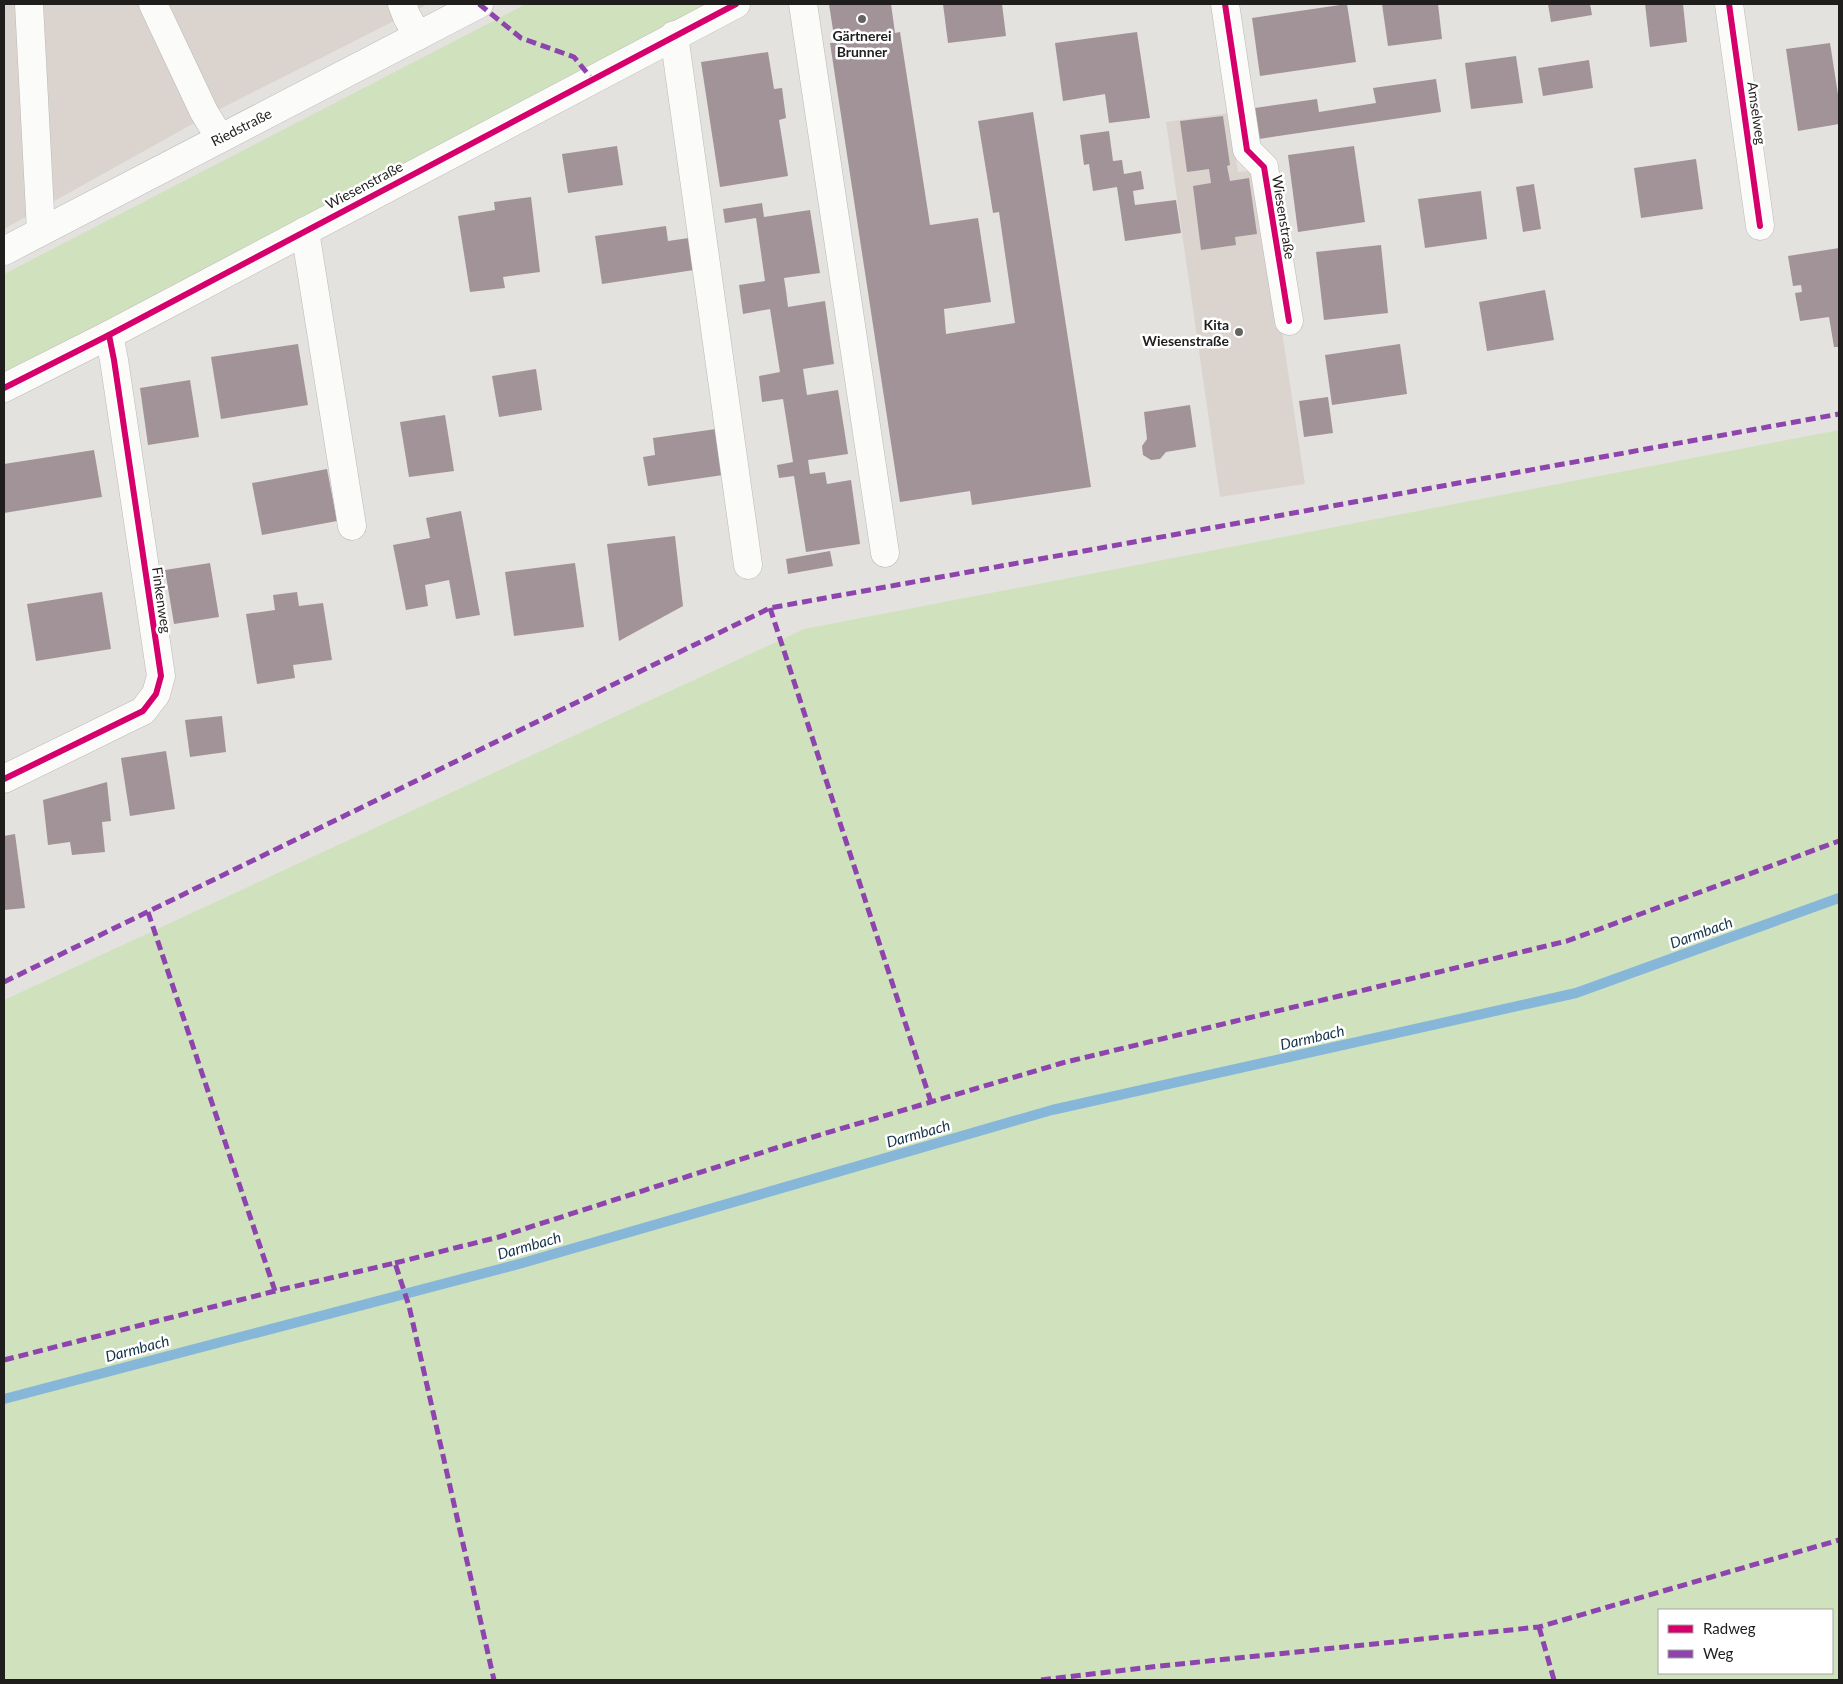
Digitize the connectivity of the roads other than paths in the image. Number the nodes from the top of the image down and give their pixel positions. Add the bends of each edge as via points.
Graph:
1 (29, 4) edge
2 (153, 4) edge
3 (402, 4) edge
4 (479, 4) edge
5 (736, 4) edge
6 (803, 4) edge
7 (1225, 4) edge
8 (1729, 4) edge
9 (674, 35) junction
10 (418, 36) junction
11 (220, 138) junction
12 (1760, 226) dead end
13 (41, 231) junction
14 (305, 231) junction
15 (4, 251) edge
16 (1289, 321) dead end
17 (109, 335) junction
18 (4, 388) edge
19 (352, 526) dead end
20 (884, 553) dead end
21 (748, 565) dead end
22 (4, 779) edge

1 - 13 street
2 - 11 street via 204,112
3 - 10 street
4 - 10 street, Riedstraße
5 - 9 street, Wiesenstraße
6 - 20 street
7 - 16 street, Wiesenstraße via 1247,150 1264,167
8 - 12 street, Amselweg
9 - 14 street, Wiesenstraße
9 - 21 street
10 - 11 street, Riedstraße
11 - 13 street, Riedstraße
13 - 15 street, Riedstraße
14 - 17 street, Wiesenstraße
14 - 19 street
17 - 18 street, Wiesenstraße
17 - 22 street, Finkenweg via 160,676 156,694 143,711

